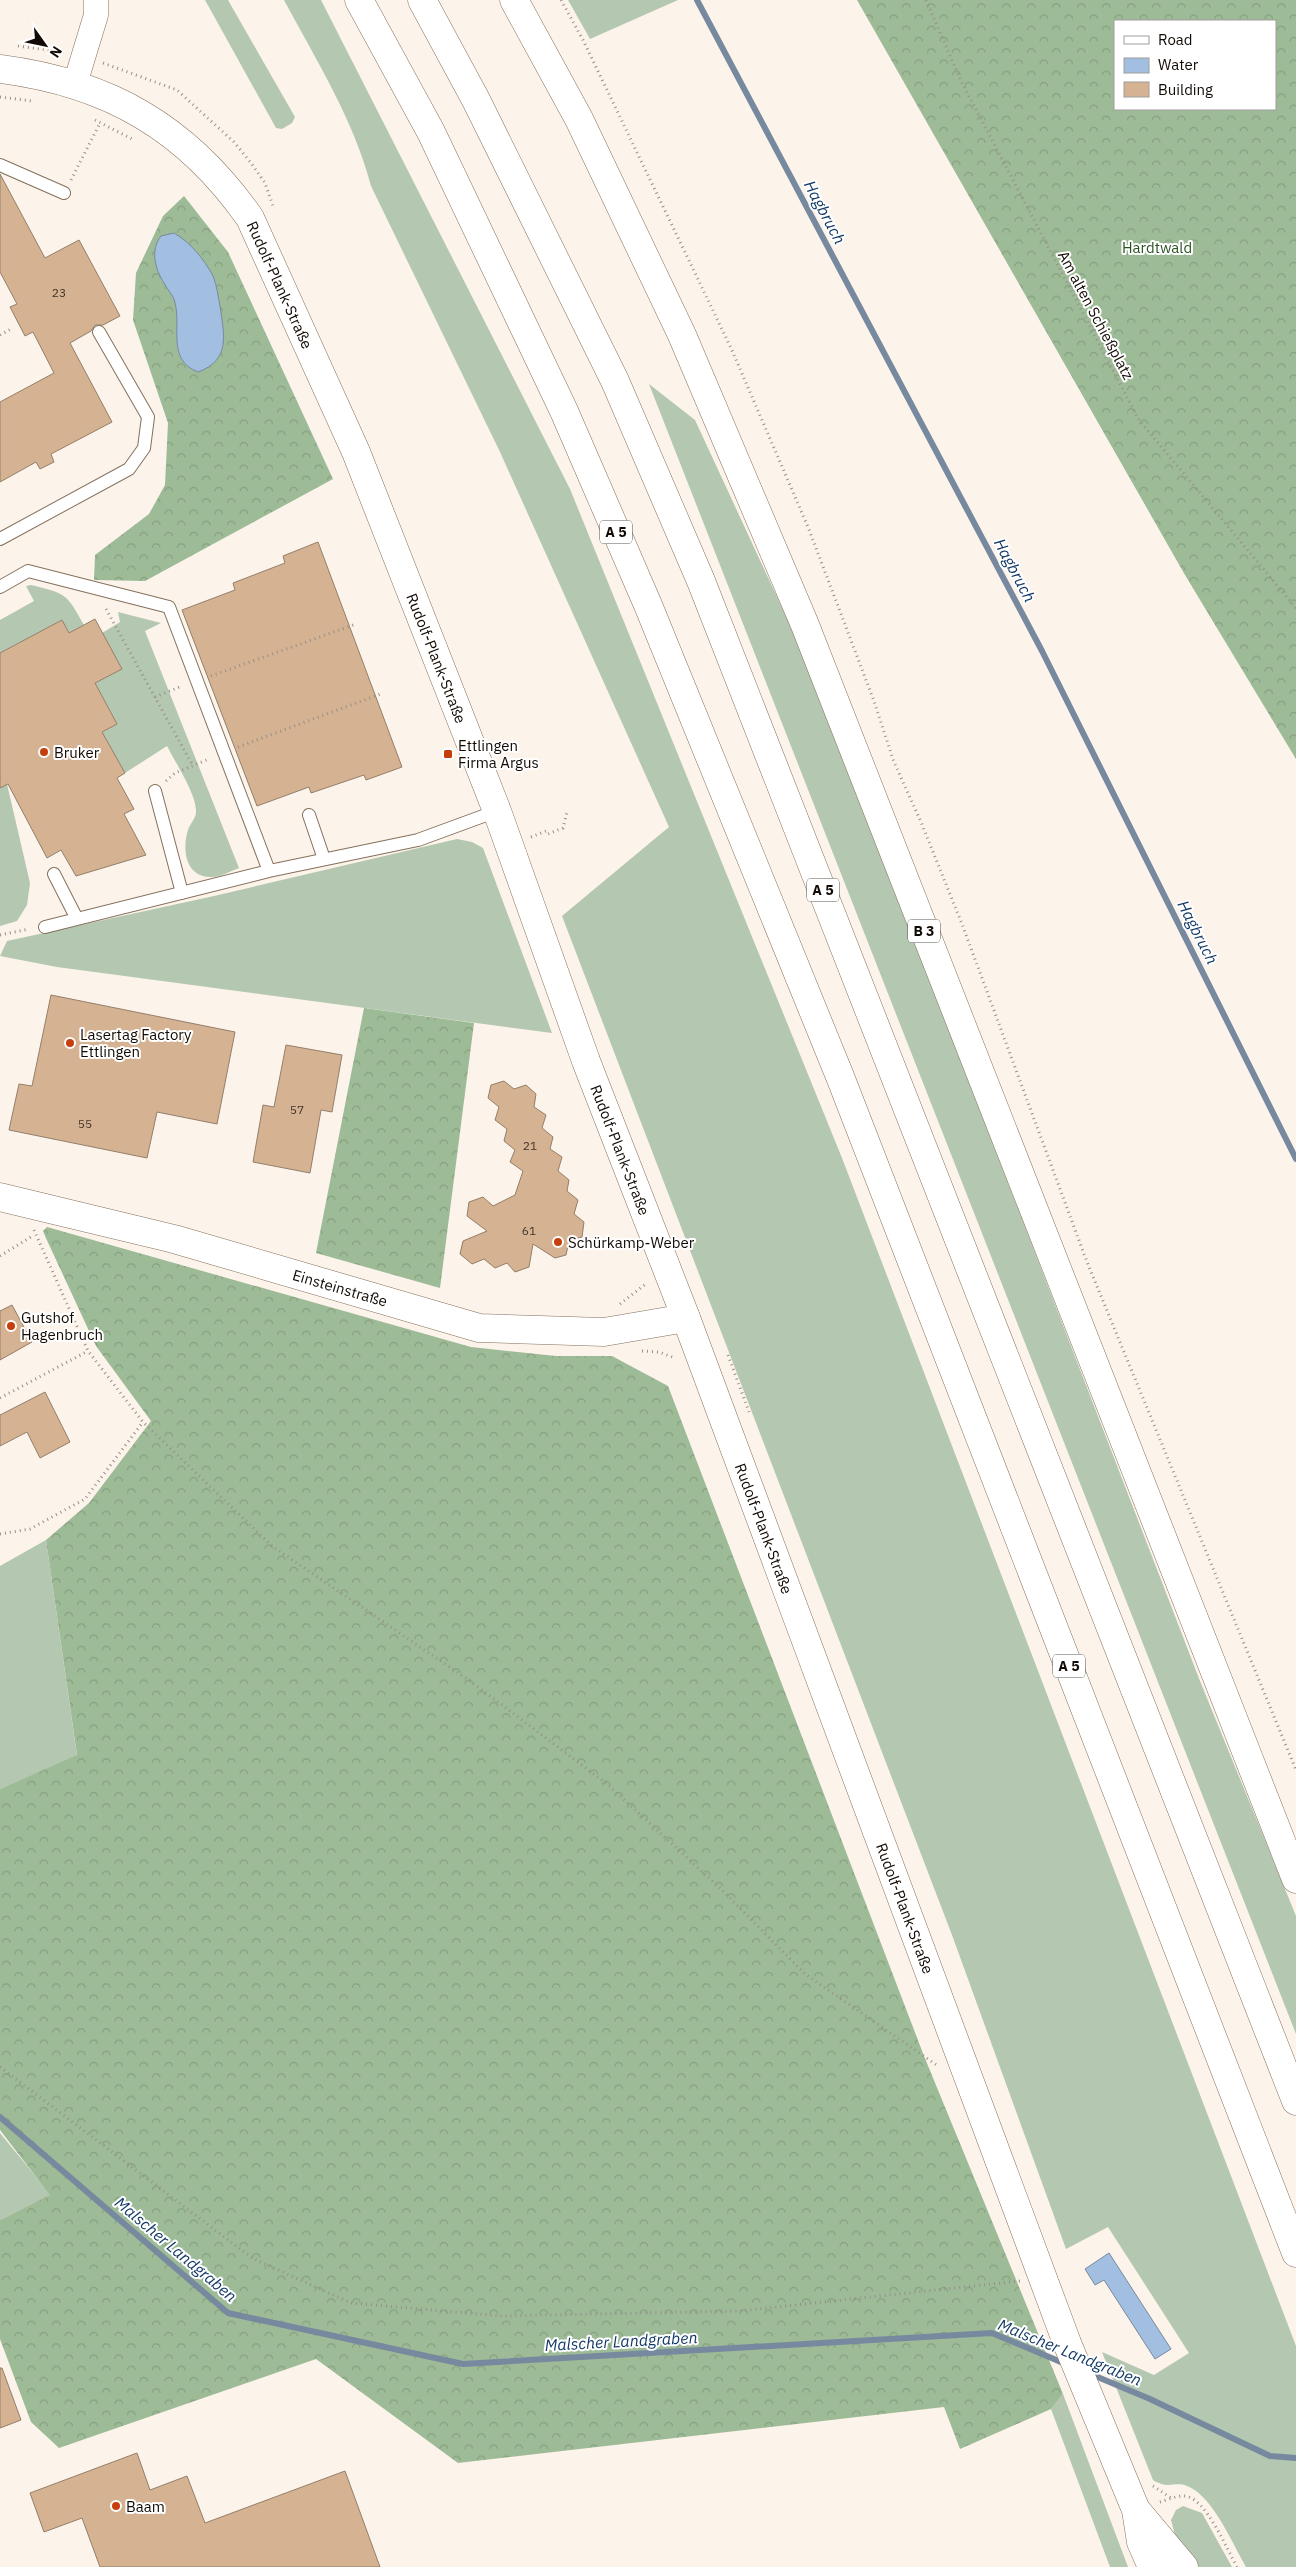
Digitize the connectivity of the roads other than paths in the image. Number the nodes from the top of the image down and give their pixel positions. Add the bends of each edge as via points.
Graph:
1 (96, 0) edge
2 (359, 0) edge
3 (422, 0) edge
4 (514, 0) edge
5 (4, 58) edge
6 (75, 84) junction
7 (0, 165) edge
8 (64, 193) road end
9 (99, 332) dead end
10 (0, 539) edge
11 (0, 587) edge
12 (154, 792) road end
13 (497, 811) junction
14 (309, 816) dead end
15 (324, 859) junction
16 (269, 870) junction
17 (54, 874) dead end
18 (182, 893) junction
19 (78, 919) junction
20 (45, 927) road end
21 (0, 1197) edge
22 (686, 1318) junction
23 (1296, 1879) edge
24 (1296, 2101) edge
25 (1296, 2253) edge
26 (1136, 2510) junction
27 (1152, 2567) edge
28 (1184, 2567) edge

1 - 6 street via 96,15
2 - 25 main road, A 5 via 431,132 564,411 648,605 841,1079
3 - 24 main road, A 5 via 485,118 615,381 701,581
4 - 23 main road, B 3 via 579,119 682,335 805,625
5 - 6 main road, Rudolf-Plank-Straße
6 - 13 main road, Rudolf-Plank-Straße via 112,99 171,135 203,160 250,218 356,452
7 - 8 lane
9 - 10 lane via 148,417 144,448 129,469
11 - 16 lane via 28,571 169,607
12 - 18 lane
13 - 15 lane via 418,840
13 - 22 main road, Rudolf-Plank-Straße via 586,1062
14 - 15 lane
15 - 16 lane
16 - 18 lane
17 - 19 lane
18 - 19 lane
19 - 20 lane
21 - 22 main road, Einsteinstraße via 191,1243 479,1328 604,1332
22 - 26 main road, Rudolf-Plank-Straße via 1067,2343
26 - 27 main road, Rudolf-Plank-Straße via 1142,2542
26 - 28 main road, Rudolf-Plank-Straße

